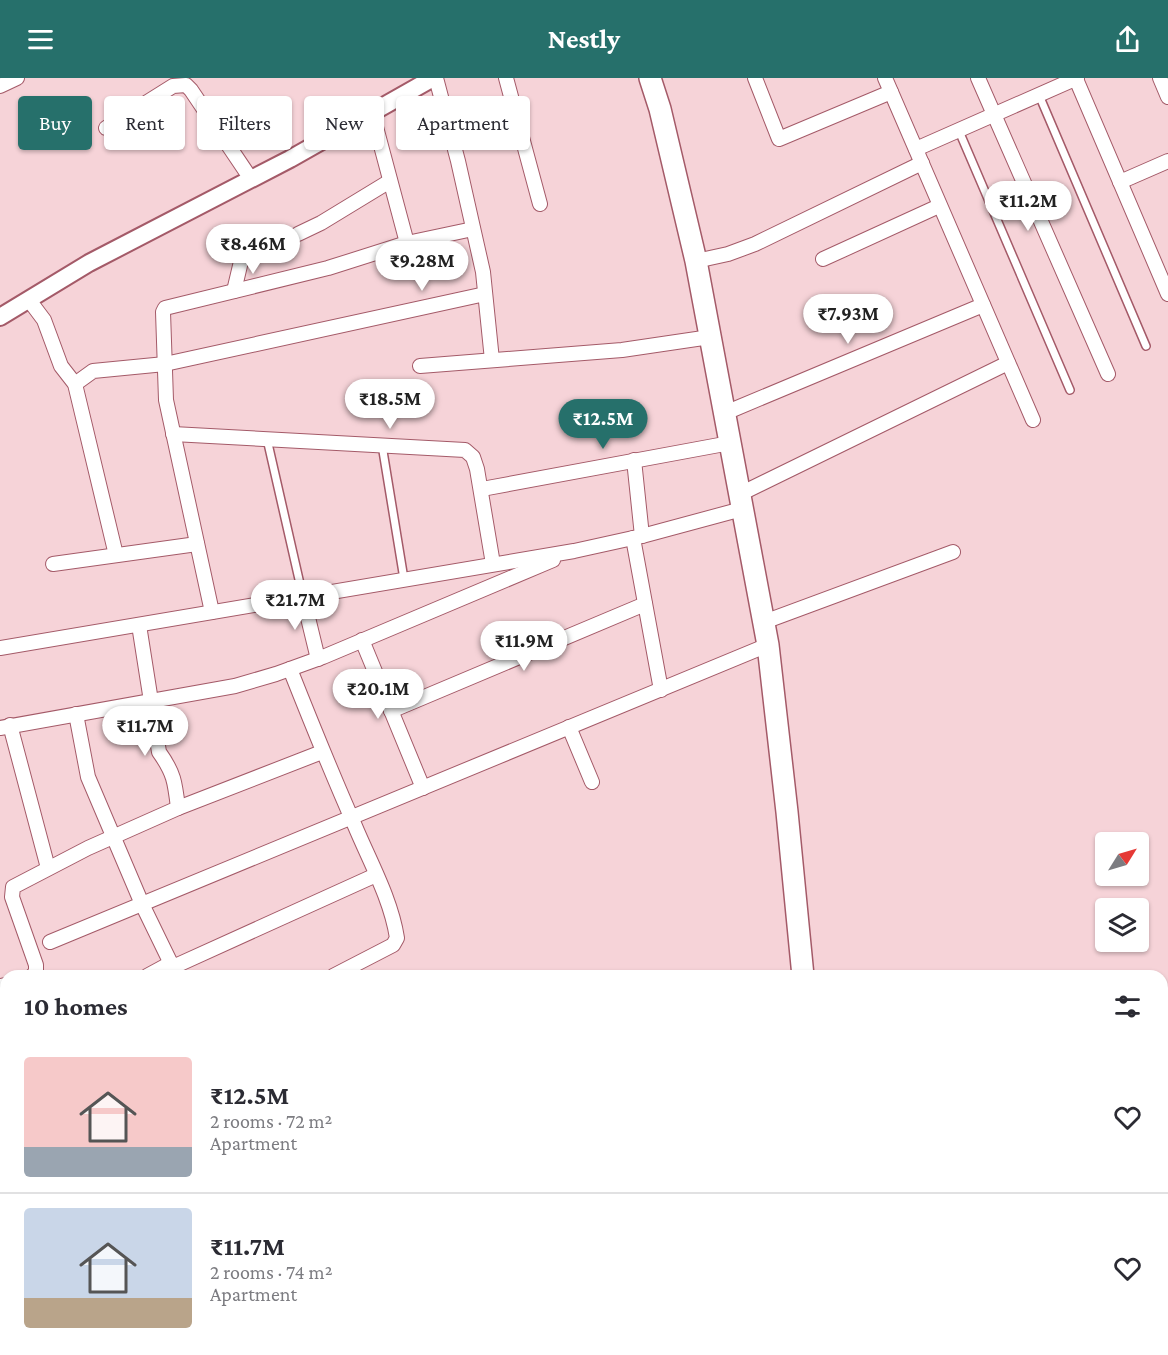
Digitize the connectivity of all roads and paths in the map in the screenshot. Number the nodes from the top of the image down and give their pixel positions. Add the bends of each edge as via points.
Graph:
1 (17, 78) edge
2 (435, 78) edge
3 (506, 78) edge
4 (650, 78) edge
5 (755, 78) edge
6 (885, 78) edge
7 (978, 78) edge
8 (1077, 78) edge
9 (1160, 78) edge
10 (0, 86) edge
11 (891, 92) junction
12 (1039, 95) junction
13 (157, 96) edge
14 (1168, 97) edge
15 (384, 106) edge
16 (994, 115) junction
17 (958, 131) junction
18 (916, 149) junction
19 (304, 150) edge
20 (382, 150) edge
21 (1168, 161) edge
22 (922, 163) junction
23 (251, 179) junction
24 (390, 182) junction
25 (1120, 182) junction
26 (540, 204) dead end
27 (939, 206) junction
28 (473, 229) junction
29 (298, 234) dead end
30 (407, 243) junction
31 (243, 253) dead end
32 (823, 259) dead end
33 (696, 261) junction
34 (1162, 262) edge
35 (234, 291) junction
36 (485, 294) junction
37 (1168, 294) edge
38 (29, 300) junction
39 (983, 305) junction
40 (0, 317) edge
41 (711, 337) junction
42 (1146, 346) dead end
43 (492, 360) junction
44 (1008, 363) junction
45 (165, 364) junction
46 (420, 366) dead end
47 (1108, 374) dead end
48 (75, 384) junction
49 (1070, 390) dead end
50 (725, 413) junction
51 (1033, 420) dead end
52 (173, 434) junction
53 (267, 439) junction
54 (730, 443) junction
55 (382, 445) junction
56 (634, 460) junction
57 (482, 489) junction
58 (741, 501) junction
59 (638, 537) junction
60 (197, 544) junction
61 (574, 550) junction
62 (953, 552) dead end
63 (116, 555) junction
64 (53, 564) dead end
65 (493, 564) junction
66 (404, 579) junction
67 (303, 597) junction
68 (645, 604) junction
69 (212, 612) junction
70 (764, 622) junction
71 (139, 624) junction
72 (362, 640) junction
73 (768, 645) junction
74 (0, 648) edge
75 (318, 659) junction
76 (290, 669) junction
77 (661, 690) junction
78 (153, 701) junction
79 (391, 711) junction
80 (76, 714) junction
81 (5, 727) edge
82 (569, 727) junction
83 (322, 752) junction
84 (592, 782) dead end
85 (423, 788) junction
86 (178, 808) junction
87 (351, 818) junction
88 (113, 837) junction
89 (48, 868) junction
90 (376, 875) junction
91 (142, 904) junction
92 (50, 942) dead end
93 (174, 969) edge
94 (36, 970) edge
95 (345, 970) edge
96 (802, 970) edge

1 - 10 street
2 - 15 street
2 - 28 street
3 - 26 street
4 - 33 main road
5 - 11 street via 779,139
6 - 11 street
7 - 16 street
8 - 12 street
8 - 25 street
9 - 14 street
11 - 18 street
12 - 16 street
12 - 42 lane
13 - 23 street via 173,86 186,85
16 - 17 street
16 - 47 street
17 - 18 street
17 - 49 lane
18 - 22 street
19 - 23 street
20 - 24 street
21 - 25 street
22 - 27 street
22 - 33 street via 755,244
23 - 38 street via 89,263
24 - 29 street
24 - 30 street
25 - 34 street
27 - 32 street
27 - 39 street
28 - 30 street
28 - 36 street
30 - 35 street
31 - 35 street
33 - 41 main road
34 - 37 street
35 - 45 street via 165,308
36 - 43 street
36 - 45 street
38 - 40 street
38 - 48 street via 44,320 61,366
39 - 44 street
39 - 50 street
41 - 43 street via 622,350
41 - 50 main road
43 - 46 street
44 - 51 street
44 - 58 street
45 - 48 street via 93,371
45 - 52 street via 166,400
48 - 63 street
50 - 54 main road
52 - 53 street
52 - 60 street
53 - 55 street
53 - 67 lane
54 - 56 street
54 - 58 main road
55 - 57 street via 465,450 473,457
55 - 66 lane
56 - 57 street
56 - 59 street
57 - 65 street
58 - 59 street
58 - 70 main road
59 - 61 street
59 - 68 street
60 - 63 street
60 - 69 street
61 - 65 street
61 - 72 street
62 - 70 street
63 - 64 street
65 - 66 street
66 - 67 street
67 - 69 street
67 - 75 street
68 - 77 street
68 - 79 street
69 - 71 street
70 - 73 main road
71 - 74 street
71 - 78 street
72 - 75 street
72 - 79 street
73 - 77 street
73 - 96 main road
75 - 76 street
76 - 78 street via 235,686
76 - 83 street
77 - 82 street
78 - 80 street
78 - 86 street via 159,752 171,770
79 - 85 street
80 - 81 street
80 - 88 street via 88,777
81 - 89 street
82 - 84 street
82 - 85 street
83 - 86 street
83 - 87 street
85 - 87 street
86 - 88 street
87 - 90 street
87 - 91 street
88 - 89 street
88 - 91 street
89 - 94 street via 18,883 12,892
90 - 93 street
90 - 95 street via 397,938 393,945
91 - 92 street
91 - 93 street

